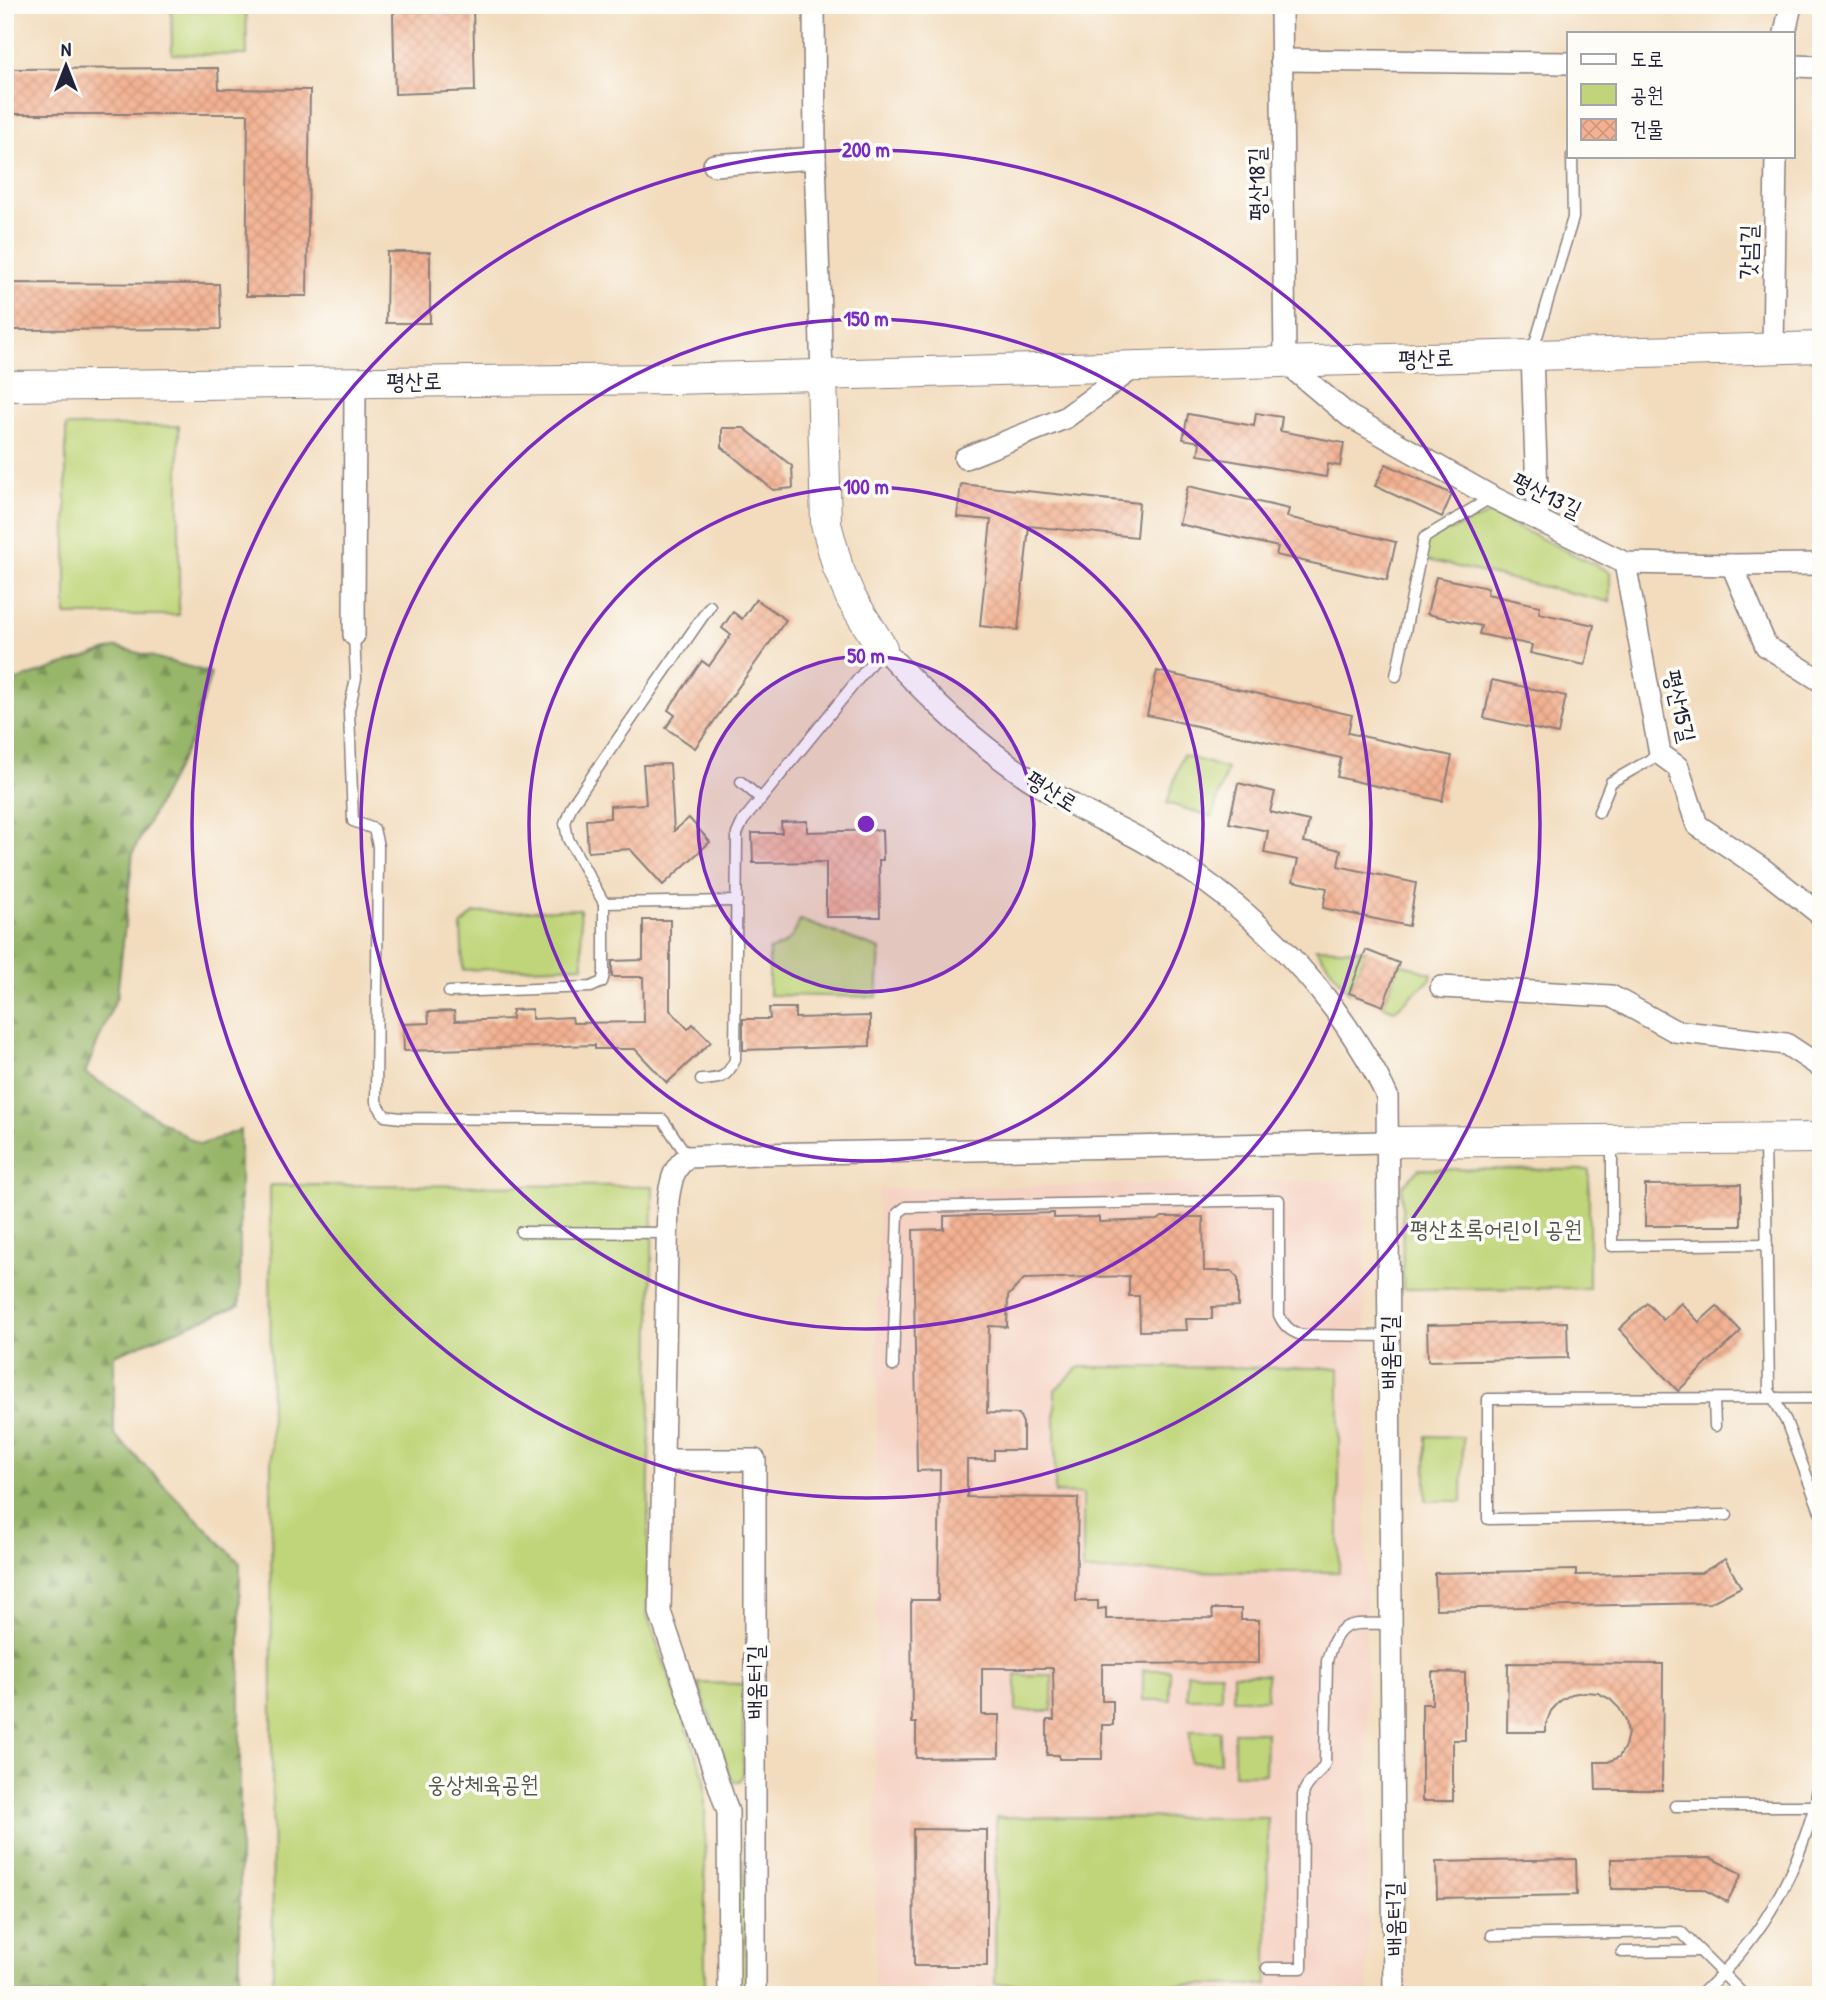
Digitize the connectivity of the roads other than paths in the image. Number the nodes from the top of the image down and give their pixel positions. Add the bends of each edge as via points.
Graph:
1 (814, 5) edge
2 (1280, 5) edge
3 (1791, 5) edge
4 (1785, 32) edge
5 (1281, 60) junction
6 (1567, 63) edge
7 (1794, 66) edge
8 (1821, 67) edge
9 (815, 158) junction
10 (1572, 158) edge
11 (1776, 158) edge
12 (715, 164) dead end
13 (1773, 348) junction
14 (1821, 348) edge
15 (1532, 355) junction
16 (1286, 362) junction
17 (1136, 366) junction
18 (822, 376) junction
19 (355, 382) junction
20 (5, 386) edge
21 (965, 458) dead end
22 (1492, 497) junction
23 (1538, 519) junction
24 (1625, 563) junction
25 (1821, 564) edge
26 (1732, 565) junction
27 (710, 606) dead end
28 (354, 635) joint
29 (883, 648) junction
30 (1396, 676) dead end
31 (1821, 681) edge
32 (1660, 754) junction
33 (741, 782) dead end
34 (761, 799) junction
35 (1599, 812) dead end
36 (737, 901) junction
37 (604, 903) junction
38 (1821, 915) edge
39 (1441, 987) dead end
40 (449, 992) dead end
41 (1821, 1067) edge
42 (701, 1080) dead end
43 (1765, 1137) junction
44 (1821, 1138) edge
45 (1612, 1139) junction
46 (1387, 1142) junction
47 (688, 1157) junction
48 (521, 1232) dead end
49 (668, 1233) junction
50 (1767, 1244) junction
51 (1389, 1336) junction
52 (894, 1366) dead end
53 (1821, 1398) edge
54 (1714, 1399) junction
55 (1774, 1399) junction
56 (1714, 1426) dead end
57 (663, 1460) junction
58 (1821, 1514) edge
59 (1727, 1515) dead end
60 (1391, 1624) junction
61 (1821, 1765) edge
62 (1675, 1806) dead end
63 (1815, 1806) junction
64 (755, 1811) junction
65 (728, 1812) junction
66 (1492, 1935) dead end
67 (1700, 1951) junction
68 (1622, 1952) dead end
69 (1267, 1968) dead end
70 (1723, 1973) junction
71 (729, 1995) edge
72 (755, 1995) edge
73 (1394, 1995) edge
74 (1700, 1995) edge
75 (1744, 1995) edge

1 - 9 street, 평산로
2 - 5 street, 평산18길
3 - 4 street
5 - 6 street
5 - 16 street, 평산18길
7 - 8 street
9 - 12 street
9 - 18 street, 평산로
10 - 15 lane via 1573,218
11 - 13 street, 갓넘길
13 - 14 street, 평산로
13 - 15 street, 평산로
15 - 16 street, 평산로
15 - 23 street
16 - 17 street, 평산로
16 - 22 street, 평산13길 via 1349,416
17 - 18 street, 평산로
17 - 21 street via 1065,418
18 - 19 street, 평산로
18 - 29 street, 평산로 via 827,524 851,598
19 - 20 street, 평산로
19 - 28 street
22 - 23 street, 평산13길
22 - 30 lane via 1424,538
23 - 24 street, 평산13길
24 - 26 street, 평산13길
24 - 32 street, 평산15길
25 - 26 street, 평산13길
26 - 31 street via 1766,646
27 - 37 lane via 572,805 565,823 568,839
28 - 47 lane via 356,678 349,711 353,821 374,829 378,846 376,1102 385,1116 401,1118 663,1120
29 - 34 lane
29 - 46 street, 평산로 via 1003,761 1191,870 1260,925 1316,985 1361,1046 1387,1096
32 - 35 lane via 1611,782
32 - 38 street, 평산15길 via 1678,767 1697,825
33 - 34 lane
34 - 36 lane via 737,834
36 - 37 lane
36 - 42 lane via 735,1060 719,1079
37 - 40 lane via 602,982 591,987
39 - 41 street via 1611,996 1675,1031 1786,1044
43 - 44 street
43 - 45 street
43 - 50 lane
45 - 46 street
45 - 50 lane via 1612,1246
46 - 47 street
46 - 51 street, 배움터길
47 - 49 street via 673,1175
48 - 49 lane
49 - 57 street
50 - 55 lane via 1769,1390
51 - 52 lane via 1301,1335 1283,1323 1279,1315 1279,1199 906,1207 898,1213
51 - 60 street, 배움터길
53 - 55 lane
54 - 55 lane
54 - 56 lane
54 - 59 lane via 1488,1399 1488,1519
55 - 58 lane
57 - 64 street, 배움터길 via 755,1460
57 - 65 street via 660,1612
60 - 69 lane via 1349,1624 1329,1653 1325,1763 1303,1795 1302,1968
60 - 73 street, 배움터길
61 - 63 lane
62 - 63 lane
63 - 70 lane via 1787,1882 1765,1922
64 - 65 street
64 - 72 street, 배움터길
65 - 71 street
66 - 67 lane via 1681,1932
67 - 68 lane
67 - 70 lane
70 - 74 lane
70 - 75 lane

